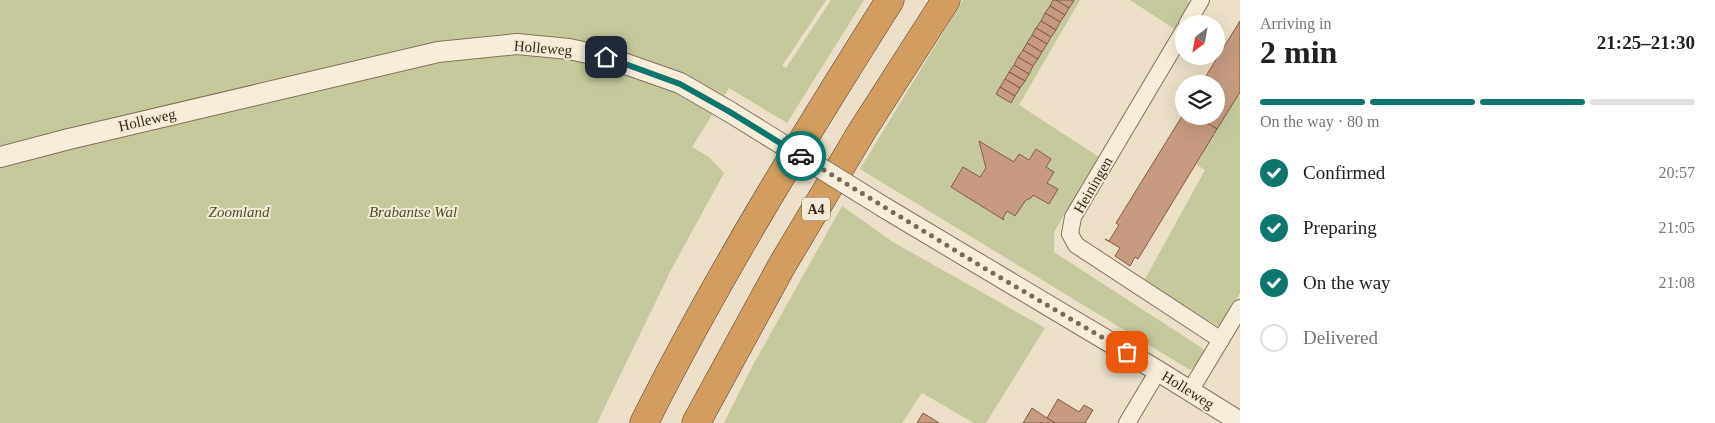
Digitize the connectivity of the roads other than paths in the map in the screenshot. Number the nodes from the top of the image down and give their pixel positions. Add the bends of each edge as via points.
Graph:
1 (890, 0) edge
2 (946, 0) edge
3 (1201, 0) edge
4 (1192, 15) edge
5 (1175, 45) edge
6 (0, 157) edge
7 (1240, 308) edge
8 (1220, 340) junction
9 (1158, 371) junction
10 (1190, 391) junction
11 (1240, 422) edge
12 (644, 423) edge
13 (696, 423) edge
14 (1127, 423) edge

1 - 12 highway via 740,246
2 - 13 highway, A4 via 862,131 781,268
3 - 4 street
5 - 8 street, Heiningen via 1073,217 1070,234 1076,245
6 - 9 street, Holleweg, bridge via 438,52 518,44 569,49 622,62 680,84
7 - 8 street
8 - 10 street
9 - 10 street, Holleweg
9 - 14 street
10 - 11 street, Holleweg

